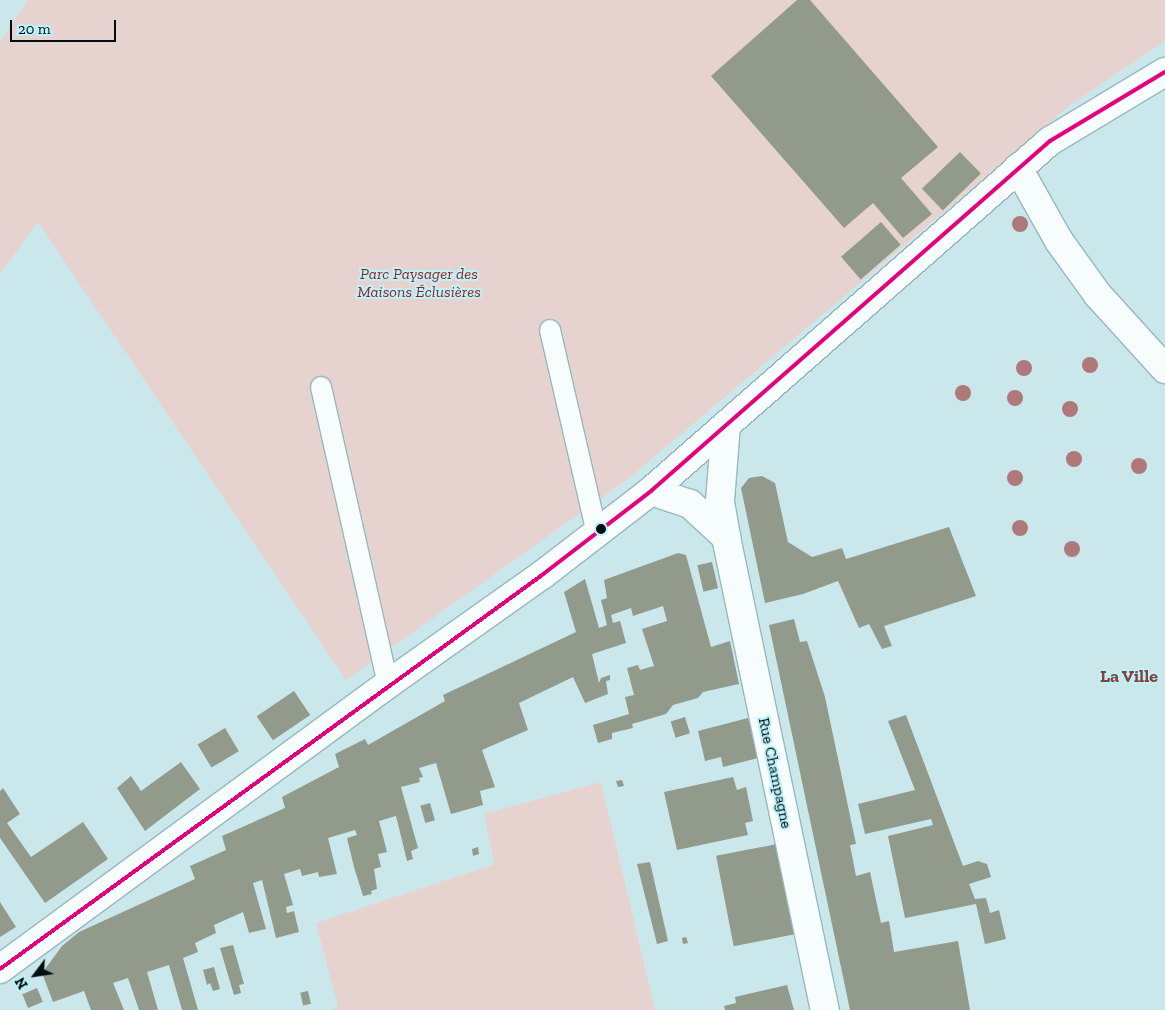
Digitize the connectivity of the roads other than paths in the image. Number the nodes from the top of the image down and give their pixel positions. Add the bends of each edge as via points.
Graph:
1 (1165, 72) edge
2 (1018, 168) junction
3 (550, 330) dead end
4 (1165, 369) edge
5 (321, 387) dead end
6 (726, 424) junction
7 (651, 491) junction
8 (597, 533) junction
9 (726, 537) junction
10 (388, 684) junction
11 (0, 969) edge
12 (825, 1010) edge

1 - 2 street via 1050,141
2 - 4 street via 1059,241 1098,295
2 - 6 street
3 - 8 lane
5 - 10 lane
6 - 7 street
6 - 9 street, Rue Champagne via 720,502
7 - 8 street
7 - 9 street via 690,504
8 - 10 street
9 - 12 street, Rue Champagne
10 - 11 street

